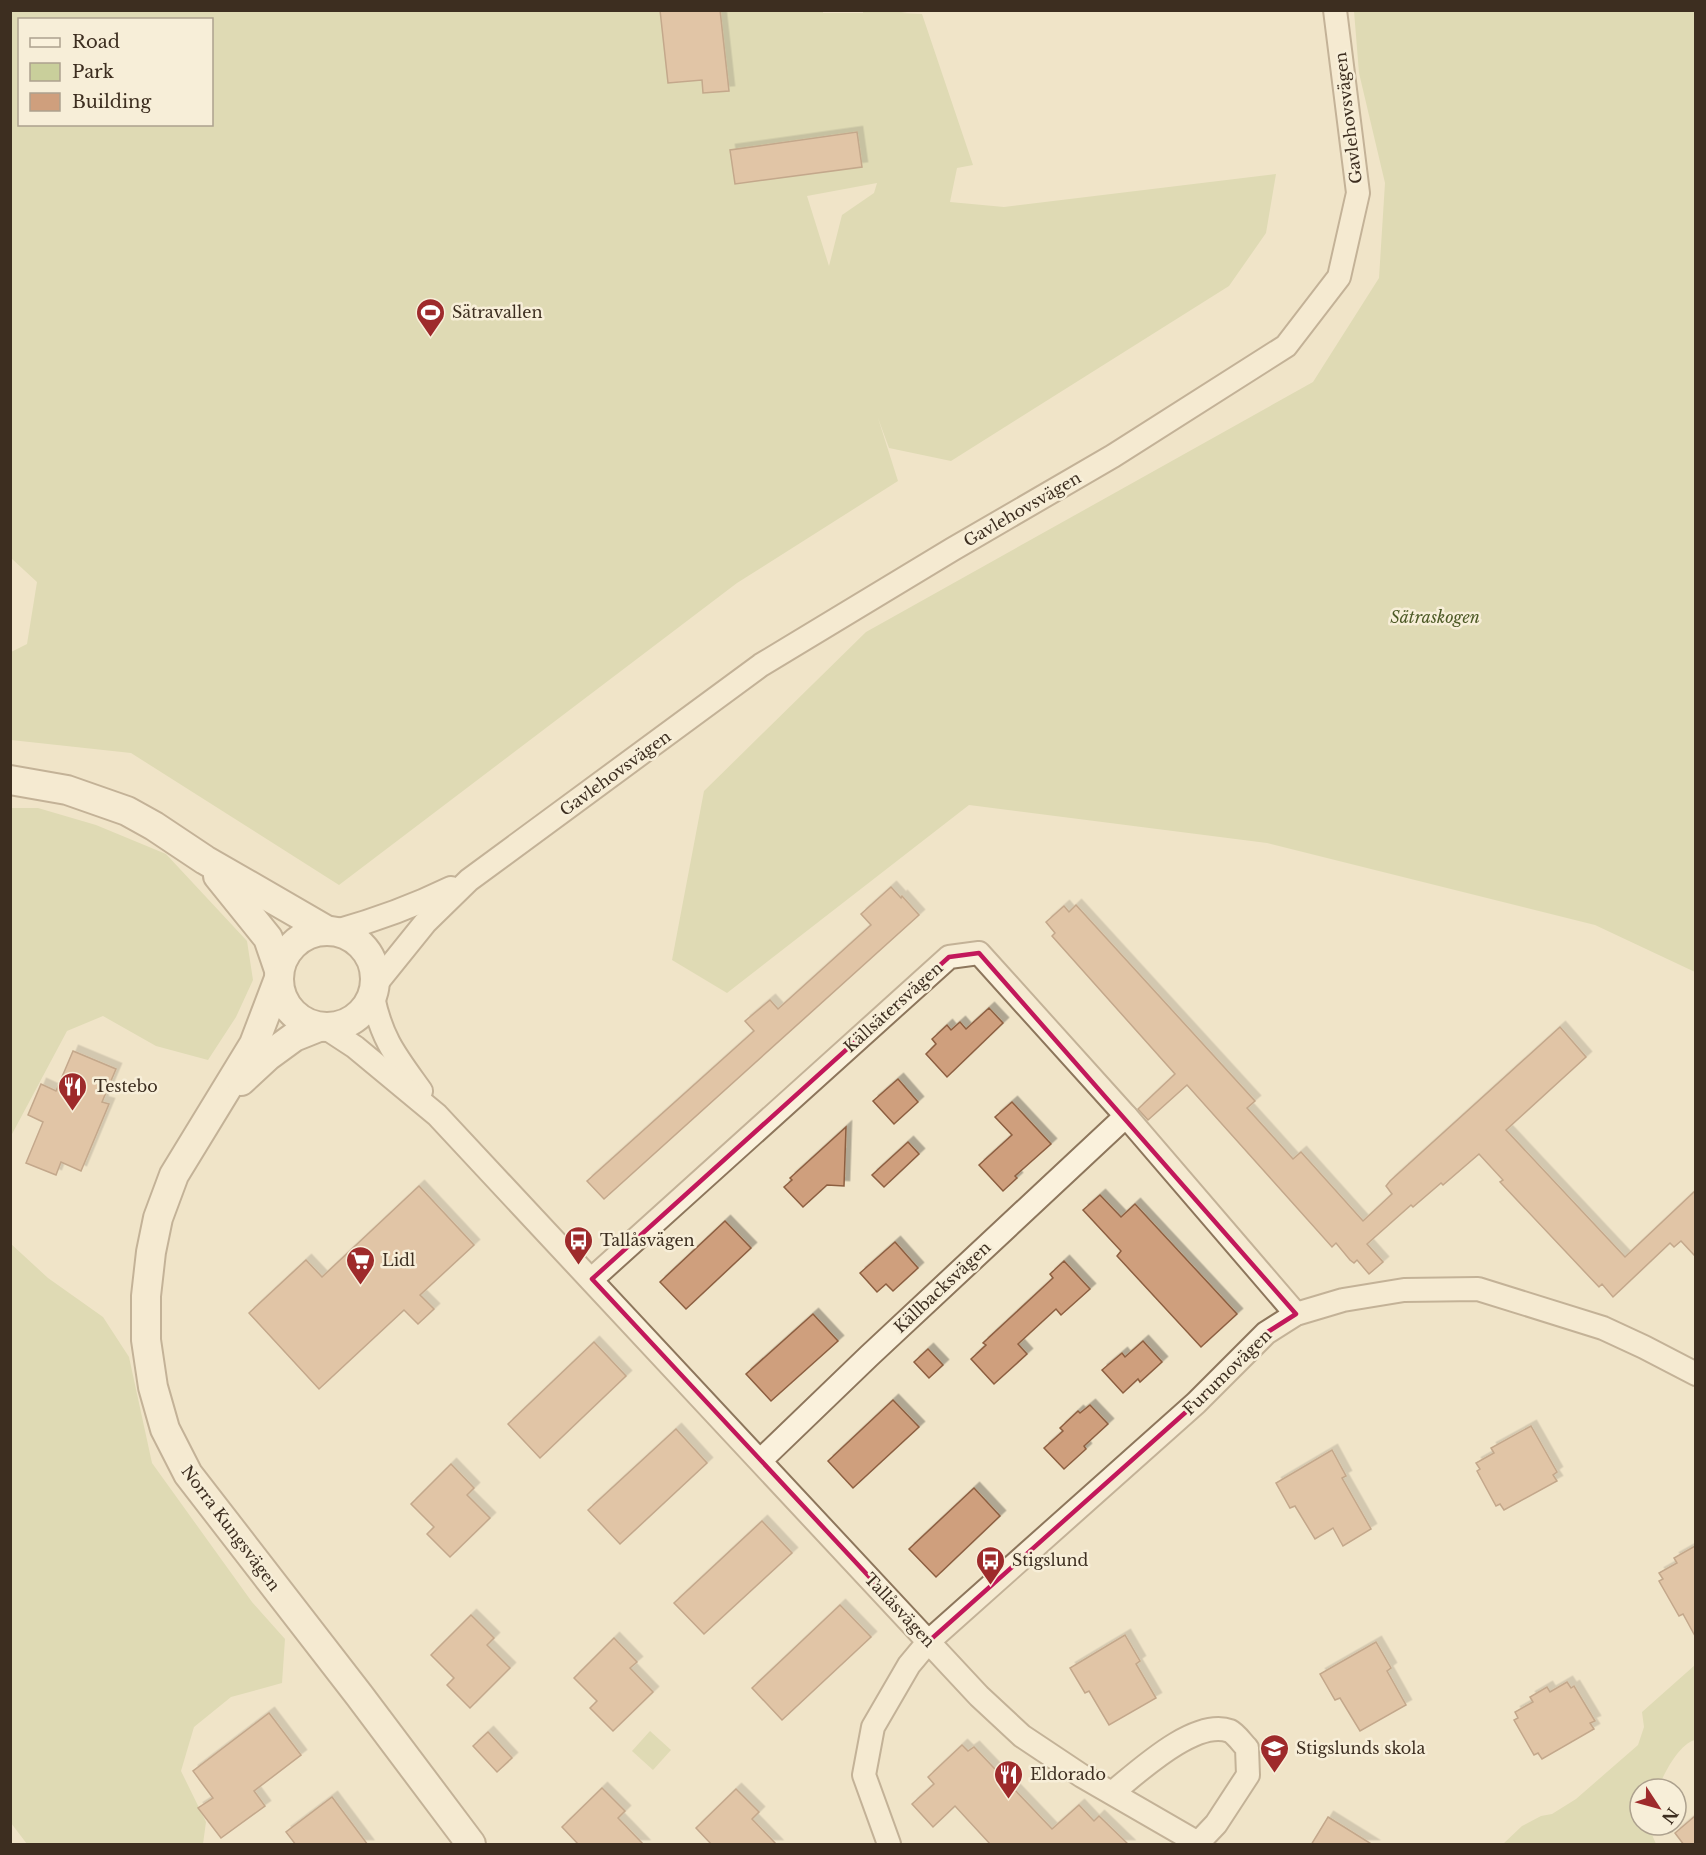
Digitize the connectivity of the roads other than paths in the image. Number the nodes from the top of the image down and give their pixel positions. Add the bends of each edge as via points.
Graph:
1 (1335, 10) edge
2 (10, 780) edge
3 (39, 785) junction
4 (10, 791) edge
5 (205, 860) junction
6 (469, 880) junction
7 (332, 931) junction
8 (279, 975) junction
9 (374, 991) junction
10 (323, 1028) junction
11 (222, 1099) junction
12 (437, 1115) junction
13 (1126, 1116) junction
14 (592, 1279) junction
15 (1296, 1314) junction
16 (1695, 1374) edge
17 (760, 1460) junction
18 (929, 1641) junction
19 (1112, 1793) junction
20 (471, 1845) edge
21 (889, 1845) edge

1 - 6 street, Gavlehovsvägen via 1358,193 1339,277 1286,346 1113,456 761,665
2 - 3 street, Tallåsvägen
3 - 4 street, Tallåsvägen
3 - 5 street, Tallåsvägen via 82,794 127,810
5 - 7 street, Tallåsvägen
5 - 8 street, Tallåsvägen via 268,938
6 - 7 street, Gavlehovsvägen via 420,903
6 - 9 street, Gavlehovsvägen via 425,923
7 - 8 street via 314,932 291,946
7 - 9 street, Tallåsvägen via 350,936 362,945 375,970
8 - 10 street, Tallåsvägen via 282,997 290,1011 303,1022
8 - 11 street, Norra Kungsvägen via 254,1044
9 - 10 street via 354,1020
9 - 12 street, Tallåsvägen via 378,1023 389,1046
10 - 11 street, Norra Kungsvägen via 294,1037
10 - 12 street, Tallåsvägen via 355,1047
11 - 20 street, Norra Kungsvägen via 174,1175 158,1218 151,1252 146,1340 165,1429 188,1474
12 - 14 street, Tallåsvägen
13 - 14 street, Källsätersvägen via 979,953 949,957
13 - 15 street, Källsätersvägen
13 - 17 street, Källbacksvägen
14 - 17 street, Tallåsvägen
15 - 16 street, Furumovägen via 1343,1300 1404,1290 1478,1289 1603,1328
15 - 18 street, Furumovägen via 1266,1333 1196,1403
17 - 18 street, Tallåsvägen
18 - 19 street, Tallåsvägen via 1022,1736
18 - 21 street, Furumovägen via 909,1665 873,1727 864,1775
19 - 19 street, Tallåsvägen via 1198,1843 1216,1824 1248,1775 1247,1748 1232,1731 1213,1729 1180,1740

